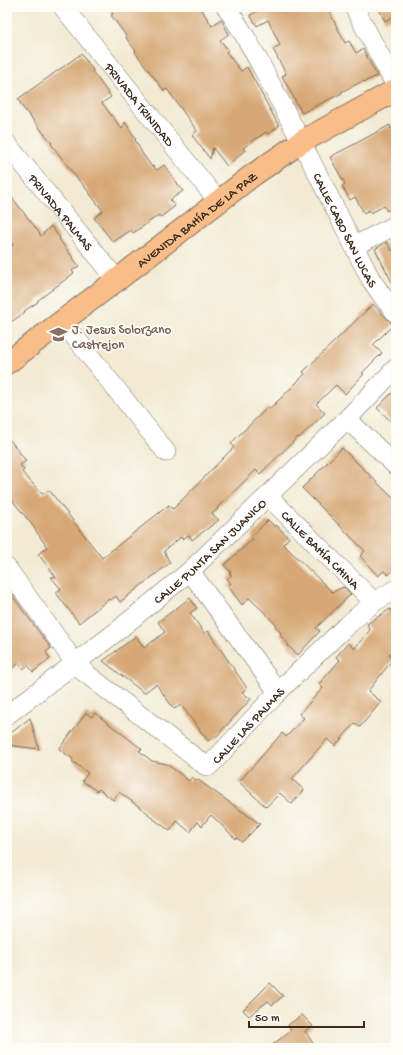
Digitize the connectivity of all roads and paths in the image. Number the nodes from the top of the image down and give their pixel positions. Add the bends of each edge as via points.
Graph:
1 (64, 7) edge
2 (226, 7) edge
3 (354, 7) edge
4 (396, 86) edge
5 (396, 90) edge
6 (302, 142) junction
7 (7, 144) edge
8 (218, 201) junction
9 (396, 225) edge
10 (354, 246) junction
11 (117, 280) junction
12 (396, 313) edge
13 (62, 321) junction
14 (8, 360) edge
15 (396, 368) edge
16 (346, 419) junction
17 (166, 452) dead end
18 (396, 466) edge
19 (268, 496) junction
20 (7, 568) edge
21 (190, 571) junction
22 (396, 589) edge
23 (374, 602) junction
24 (75, 663) junction
25 (278, 692) junction
26 (7, 715) edge

1 - 8 street, PRIVADA TRINIDAD
2 - 6 street, CALLE CABO SAN LUCAS via 245,36
3 - 4 street
5 - 6 main road, AVENIDA BAHÍA DE LA PAZ
6 - 8 main road, AVENIDA BAHÍA DE LA PAZ
6 - 10 street, CALLE CABO SAN LUCAS
7 - 11 street, PRIVADA PALMAS
8 - 11 main road, AVENIDA BAHÍA DE LA PAZ
9 - 10 street
10 - 12 street, CALLE CABO SAN LUCAS via 370,278
11 - 13 main road, AVENIDA BAHÍA DE LA PAZ
13 - 14 main road, AVENIDA BAHÍA DE LA PAZ
13 - 17 street
15 - 16 street, CALLE PUNTA SAN JUANICO
16 - 18 street
16 - 19 street, CALLE PUNTA SAN JUANICO
19 - 21 street, CALLE PUNTA SAN JUANICO
19 - 23 street, CALLE BAHÍA CHINA
20 - 24 street
21 - 24 street, CALLE PUNTA SAN JUANICO
21 - 25 street
22 - 23 street, CALLE LAS PALMAS
23 - 25 street, CALLE LAS PALMAS
24 - 25 street, CALLE LAS PALMAS via 94,681 206,766 212,763
24 - 26 street, CALLE PUNTA SAN JUANICO

